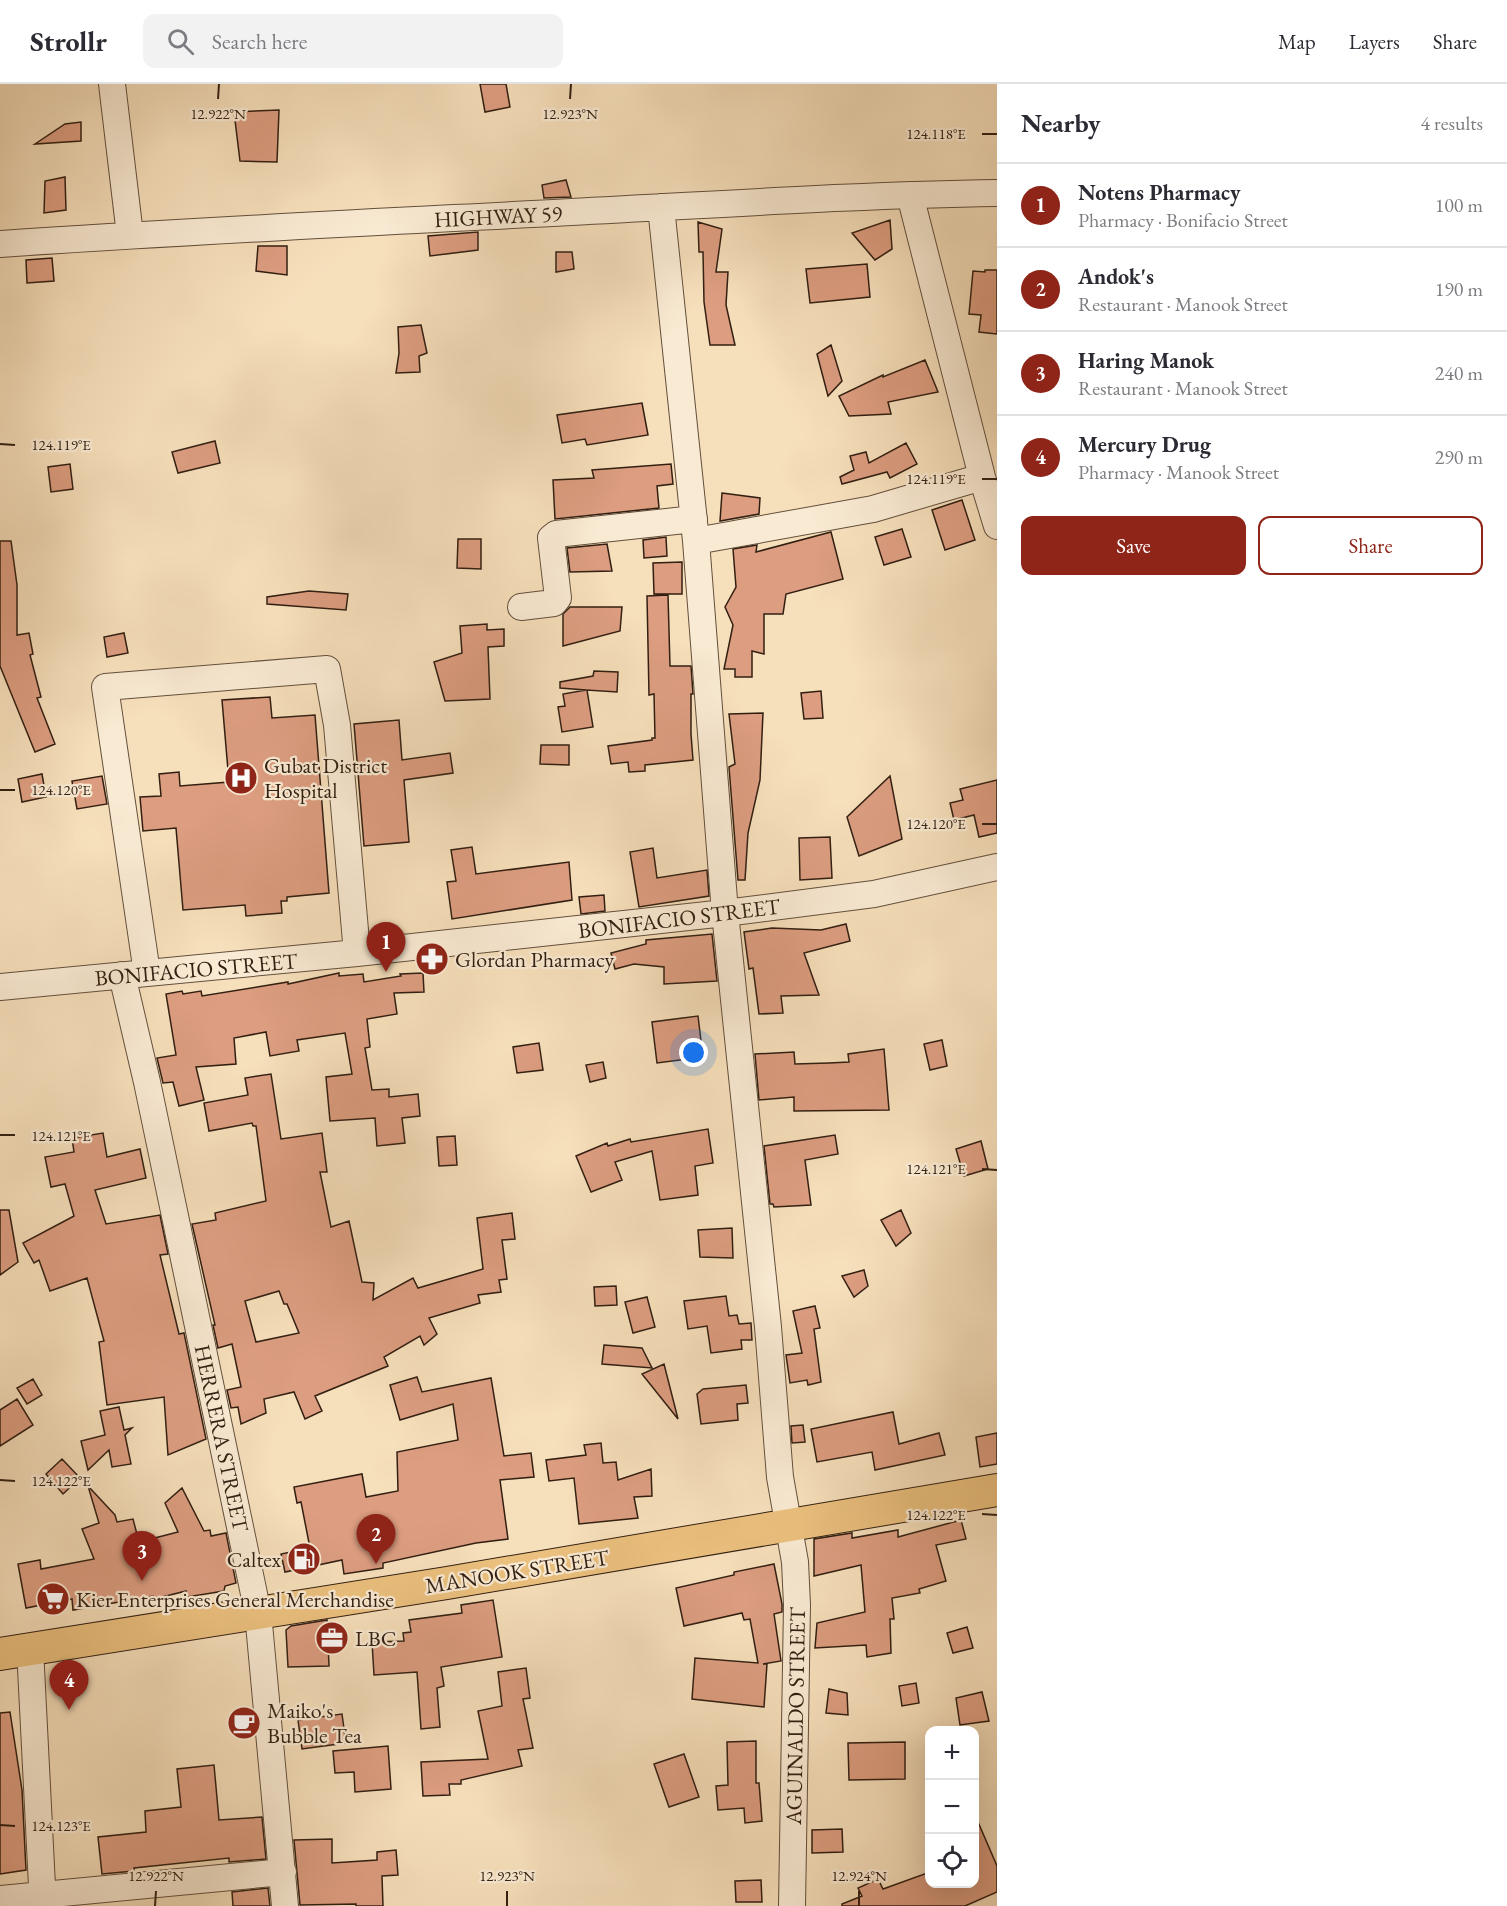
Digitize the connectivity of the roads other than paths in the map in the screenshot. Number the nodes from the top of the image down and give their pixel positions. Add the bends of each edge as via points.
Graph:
1 (112, 84) edge
2 (997, 194) edge
3 (910, 195) junction
4 (661, 207) junction
5 (130, 235) junction
6 (0, 244) edge
7 (982, 477) junction
8 (997, 526) edge
9 (695, 530) junction
10 (521, 607) dead end
11 (997, 867) edge
12 (725, 913) junction
13 (357, 953) junction
14 (147, 973) junction
15 (122, 975) junction
16 (0, 987) edge
17 (997, 1490) edge
18 (790, 1526) junction
19 (258, 1613) junction
20 (30, 1648) junction
21 (0, 1654) edge
22 (283, 1872) junction
23 (0, 1899) edge
24 (43, 1900) edge
25 (285, 1906) edge
26 (792, 1906) edge

1 - 5 street
2 - 3 street, HIGHWAY 59
3 - 4 street, HIGHWAY 59
3 - 7 street
4 - 5 street, HIGHWAY 59
4 - 9 street, AGUINALDO STREET
5 - 6 street, HIGHWAY 59
7 - 8 street
7 - 9 street via 873,509
9 - 10 street via 556,534 551,538 558,598 554,603
9 - 12 street, AGUINALDO STREET
11 - 12 street, BONIFACIO STREET via 874,894
12 - 13 street, BONIFACIO STREET
12 - 18 street, AGUINALDO STREET via 780,1477
13 - 14 street, BONIFACIO STREET
13 - 14 street via 337,725 327,669 105,687
14 - 15 street, BONIFACIO STREET
15 - 16 street, BONIFACIO STREET
15 - 19 street, HERRERA STREET
17 - 18 main road, MANOOK STREET
18 - 19 main road, MANOOK STREET
18 - 26 street, AGUINALDO STREET via 797,1605
19 - 20 main road, MANOOK STREET
19 - 22 street, HERRERA STREET
20 - 21 main road, MANOOK STREET
20 - 24 street
22 - 24 street
22 - 25 street, HERRERA STREET
23 - 24 street

